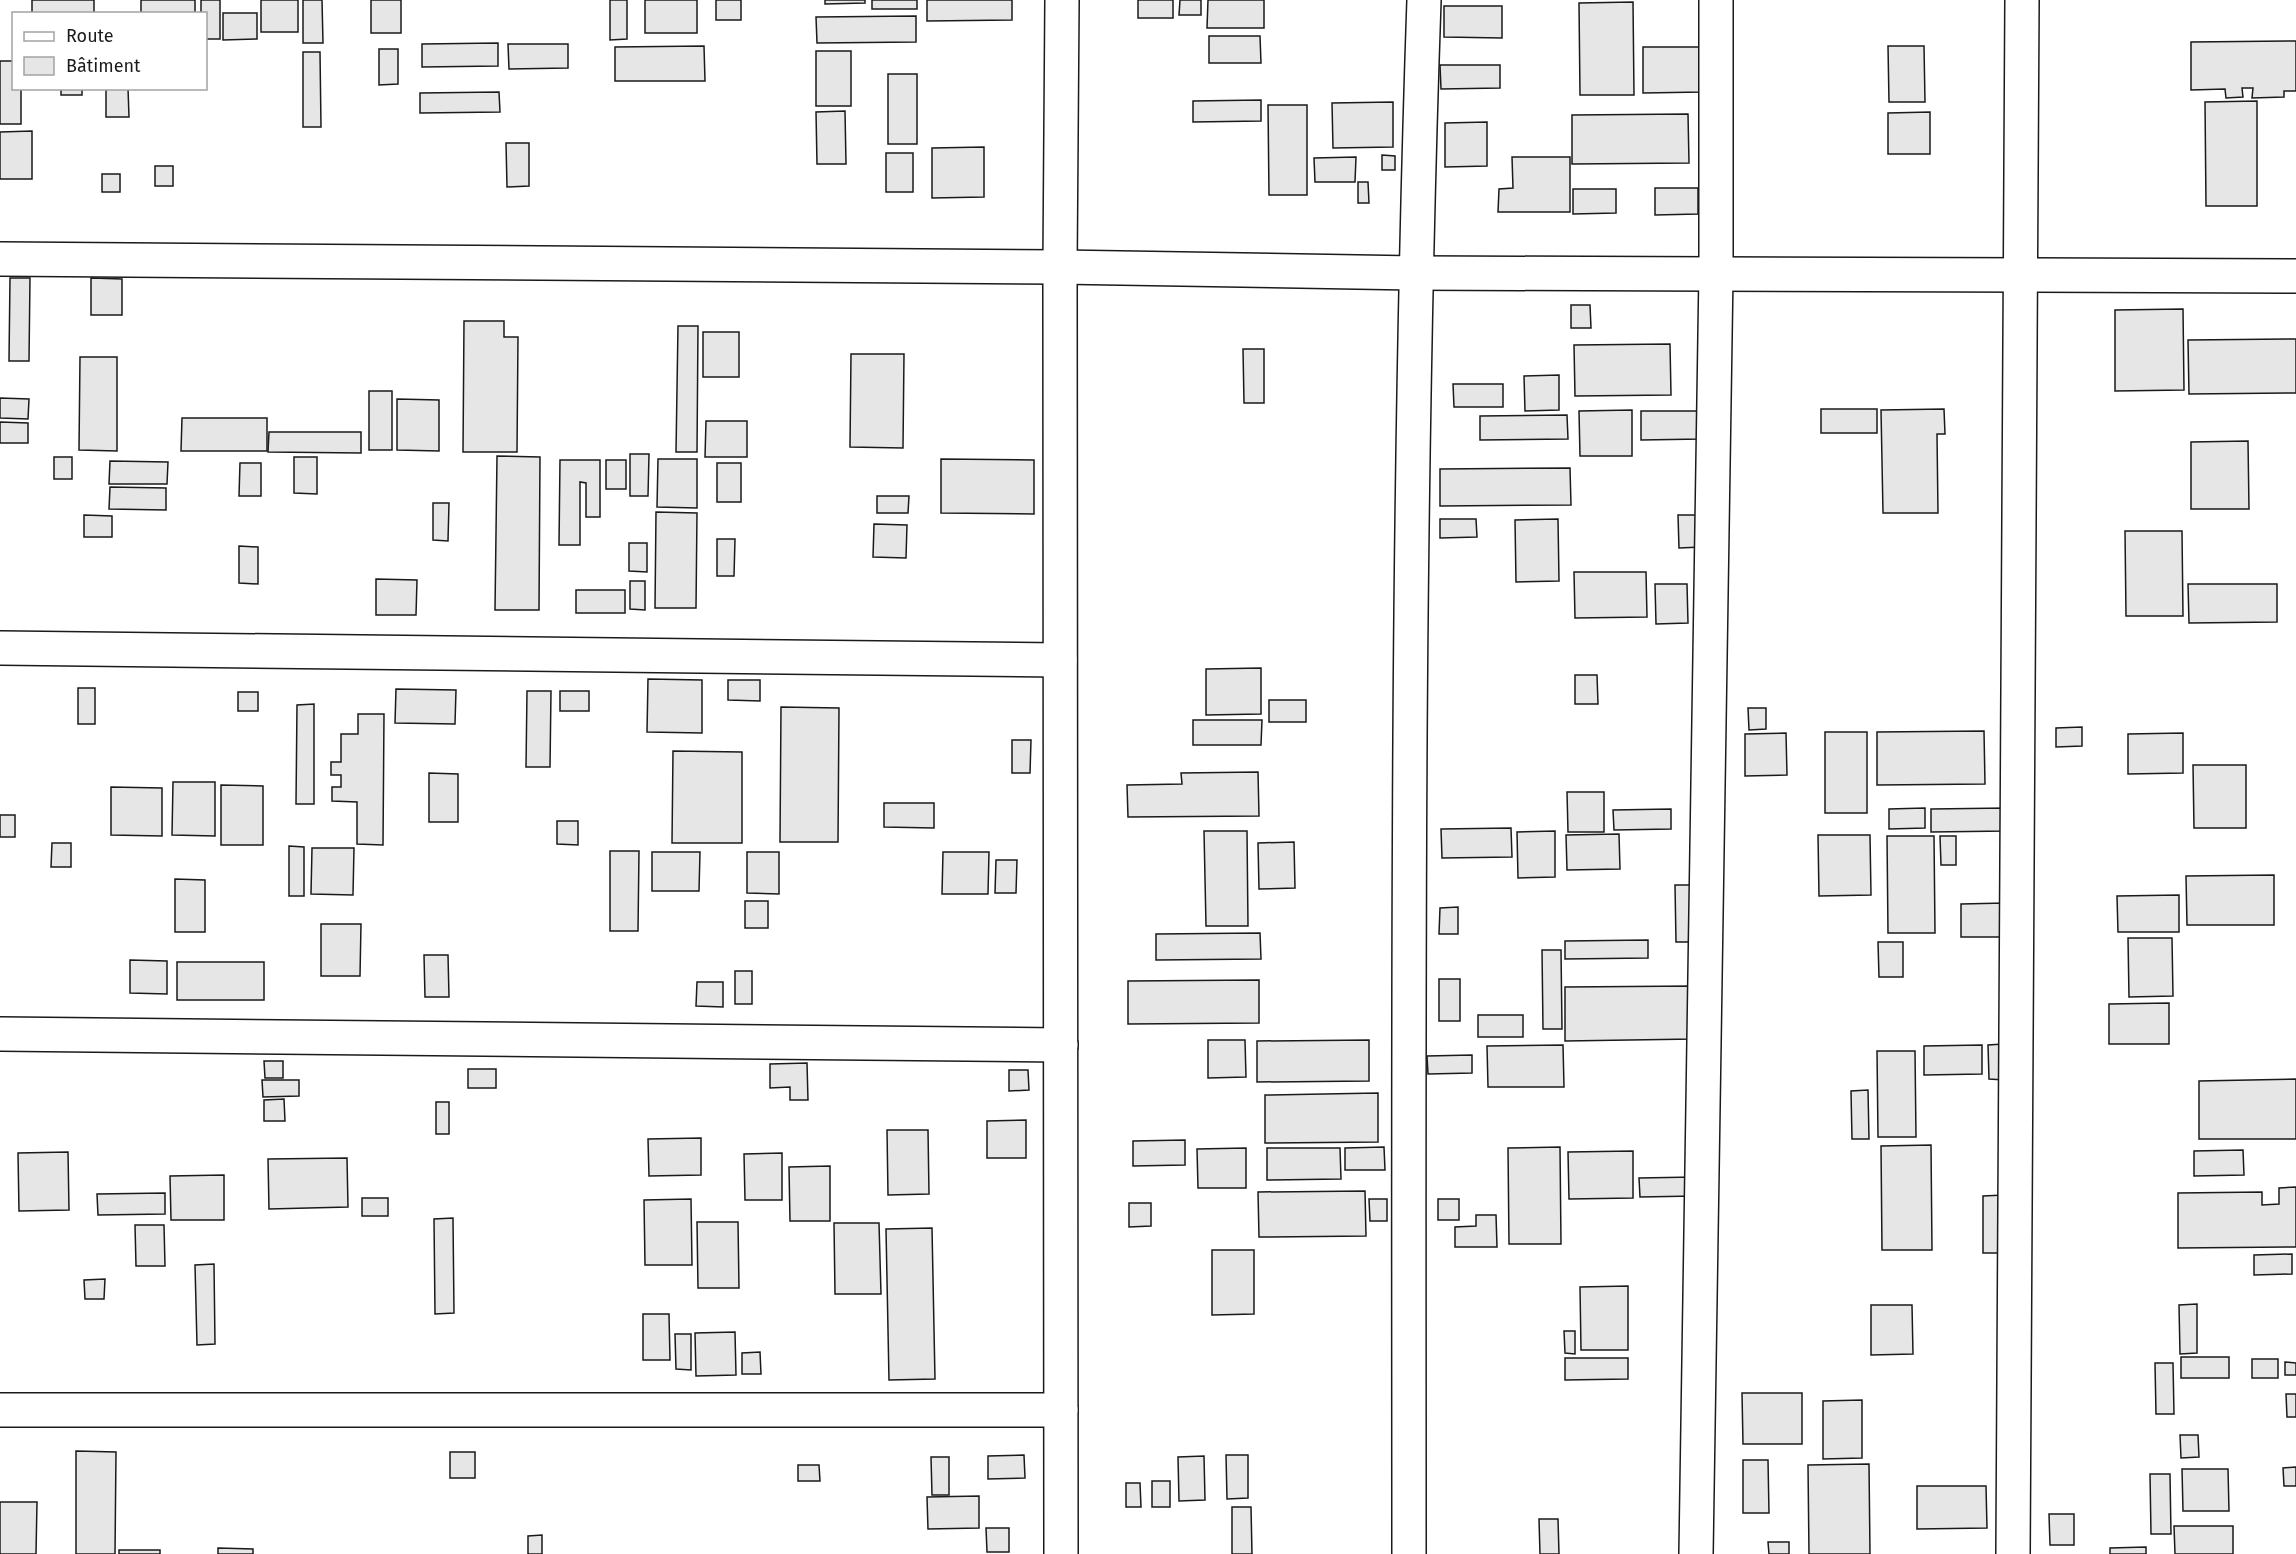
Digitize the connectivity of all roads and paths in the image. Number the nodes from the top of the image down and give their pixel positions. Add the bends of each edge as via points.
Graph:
1 (1062, 0) edge
2 (1424, 0) edge
3 (1716, 0) edge
4 (2022, 0) edge
5 (0, 259) edge
6 (1060, 267) junction
7 (1716, 272) junction
8 (1415, 273) junction
9 (2020, 274) junction
10 (2296, 276) edge
11 (0, 648) edge
12 (1060, 660) junction
13 (0, 1034) edge
14 (1061, 1045) junction
15 (0, 1410) edge
16 (1061, 1410) junction
17 (1061, 1554) edge
18 (1409, 1554) edge
19 (1696, 1554) edge
20 (2013, 1554) edge

1 - 6 street
2 - 8 street
3 - 7 street
4 - 9 street
5 - 6 street
6 - 8 street
6 - 12 street
7 - 8 street
7 - 9 street
7 - 19 street
8 - 18 street
9 - 10 street
9 - 20 street
11 - 12 street
12 - 14 street
13 - 14 street
14 - 16 street
15 - 16 street
16 - 17 street

